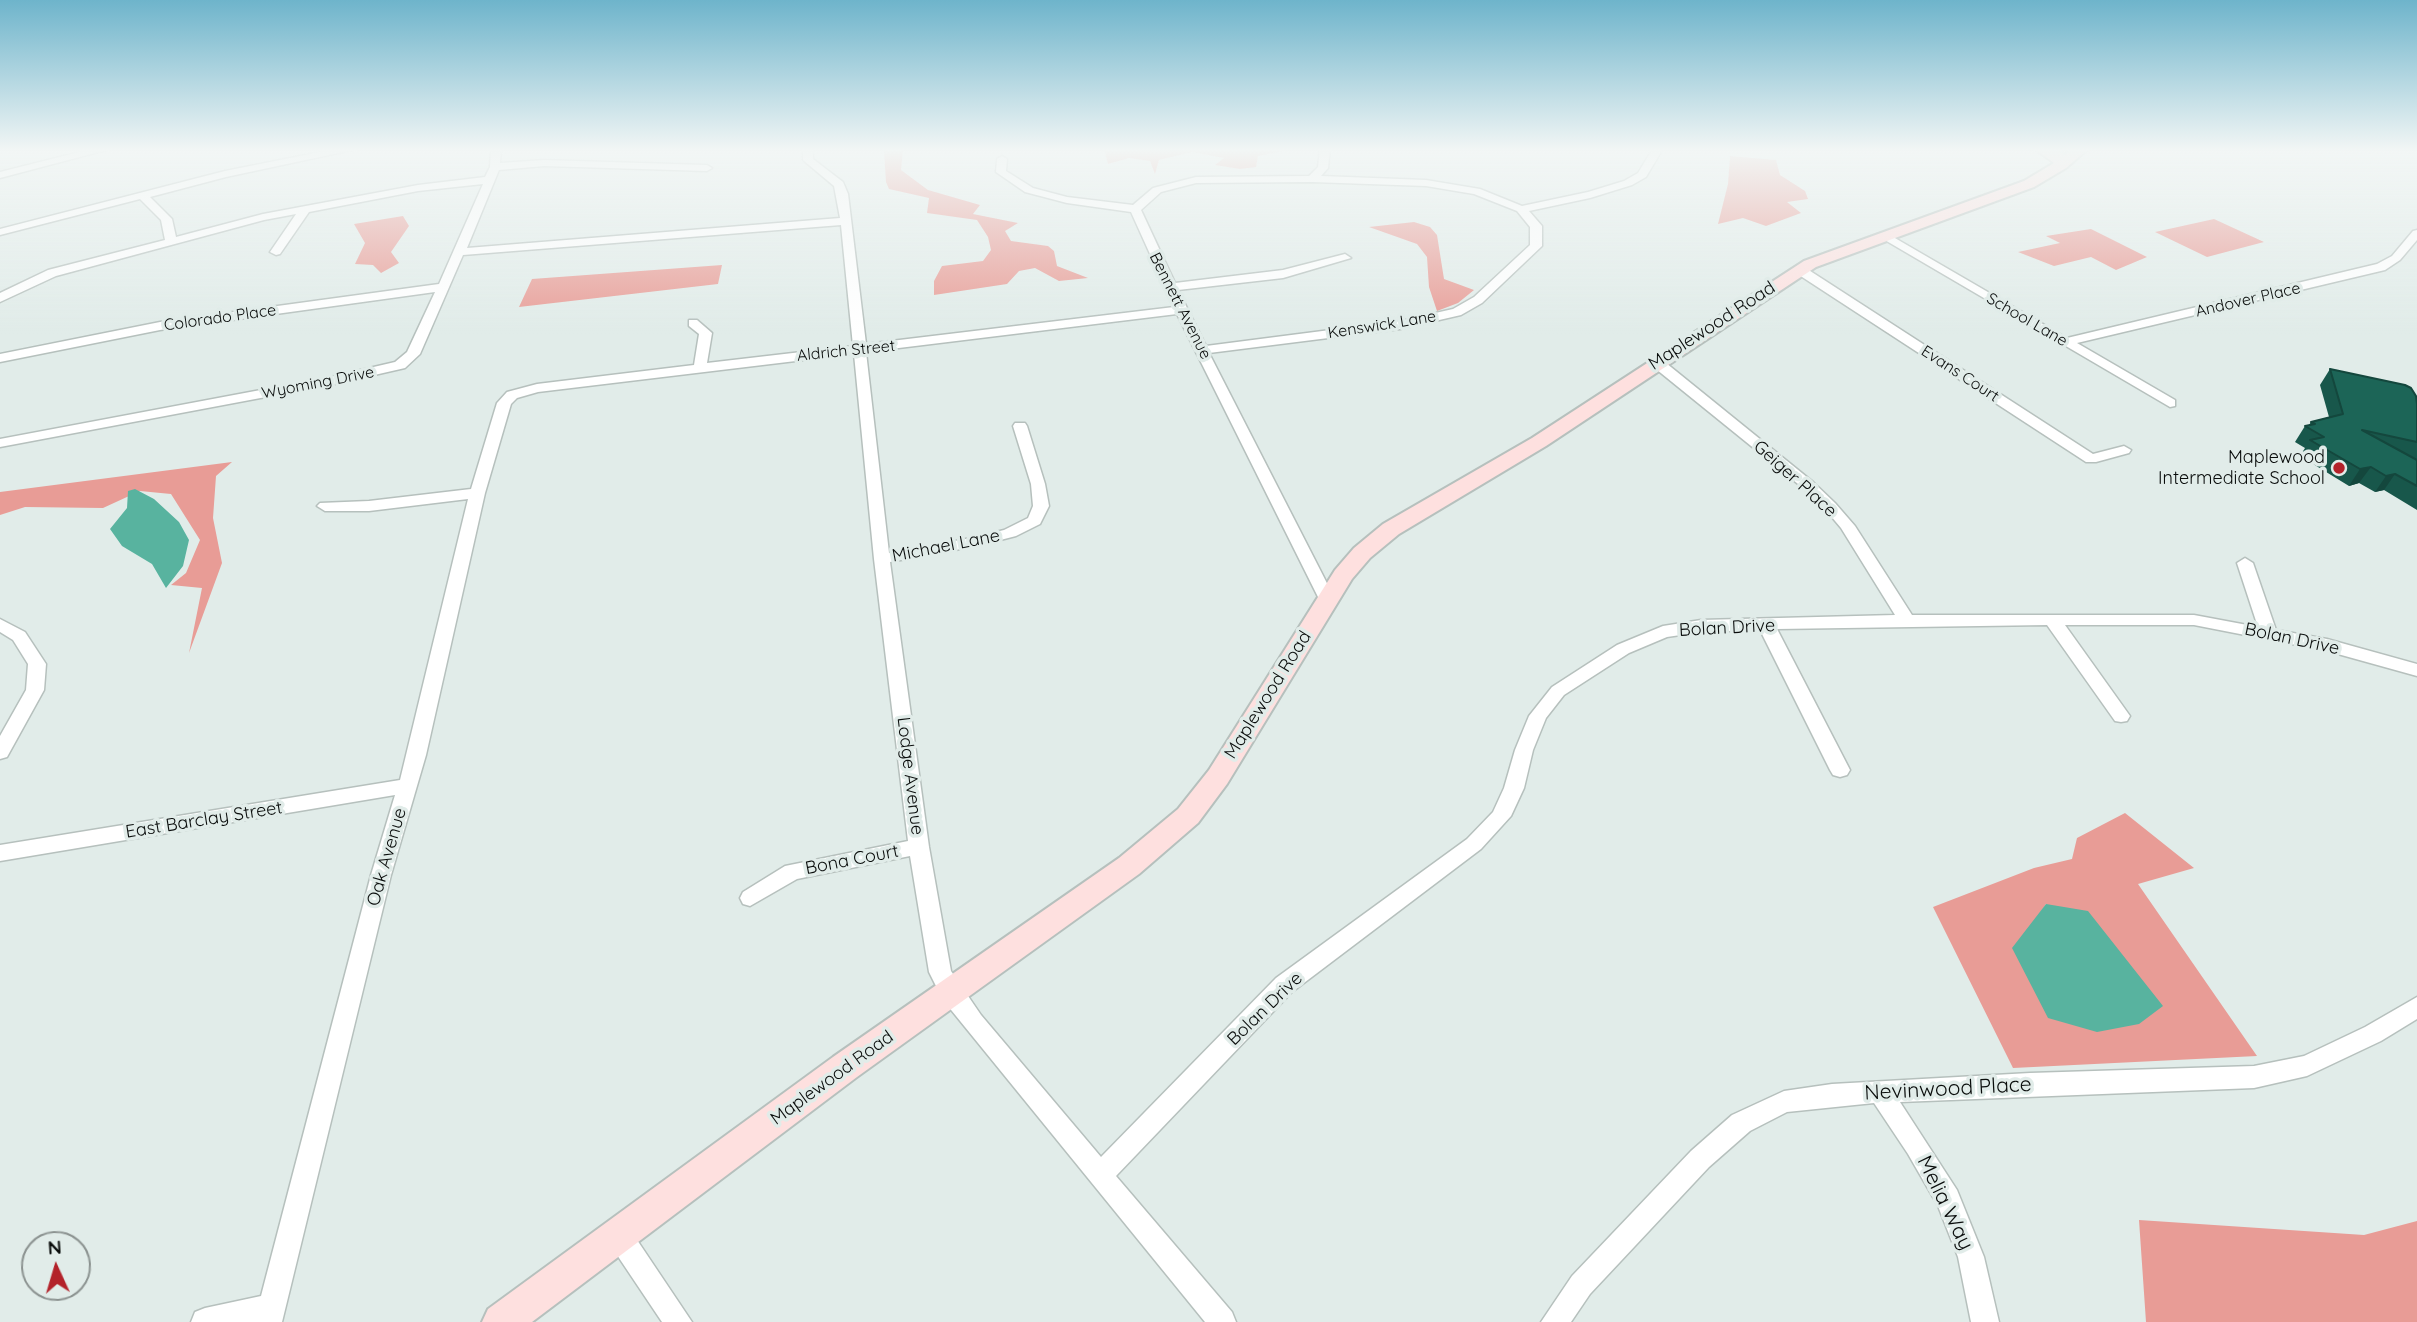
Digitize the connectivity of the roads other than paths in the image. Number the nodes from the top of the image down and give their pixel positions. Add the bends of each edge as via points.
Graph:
1 (82, 211) edge
2 (158, 211) edge
3 (298, 211) edge
4 (304, 211) edge
5 (476, 211) edge
6 (844, 211) edge
7 (1136, 211) edge
8 (1522, 211) edge
9 (1955, 211) edge
10 (844, 222) junction
11 (0, 232) edge
12 (2417, 233) edge
13 (1884, 236) junction
14 (171, 241) junction
15 (276, 252) dead end
16 (459, 252) junction
17 (1345, 258) dead end
18 (1800, 270) junction
19 (442, 287) junction
20 (1170, 287) junction
21 (0, 298) edge
22 (1181, 310) junction
23 (693, 323) dead end
24 (2065, 342) junction
25 (860, 350) junction
26 (1203, 350) junction
27 (0, 358) edge
28 (1656, 362) junction
29 (700, 367) junction
30 (512, 395) joint
31 (2170, 403) dead end
32 (1020, 426) dead end
33 (0, 443) edge
34 (2124, 450) dead end
35 (477, 493) junction
36 (325, 506) dead end
37 (882, 559) junction
38 (2245, 563) dead end
39 (1327, 599) junction
40 (1908, 620) junction
41 (2053, 621) junction
42 (0, 625) edge
43 (1766, 625) junction
44 (2269, 633) junction
45 (2417, 670) edge
46 (2121, 716) dead end
47 (0, 752) edge
48 (1840, 770) dead end
49 (407, 786) junction
50 (919, 847) junction
51 (0, 853) edge
52 (750, 898) dead end
53 (951, 993) junction
54 (2417, 1007) edge
55 (1881, 1094) junction
56 (1100, 1175) junction
57 (618, 1234) junction
58 (269, 1315) edge
59 (205, 1322) edge
60 (501, 1322) edge
61 (678, 1322) edge
62 (1222, 1322) edge
63 (1555, 1322) edge
64 (1985, 1322) edge

1 - 11 street
2 - 14 street via 166,219
3 - 14 street
4 - 15 street
5 - 16 street, Wyoming Drive
6 - 10 street, Lodge Avenue
7 - 20 street, Bennett Avenue
8 - 26 street, Kenswick Lane via 1536,226 1536,246 1478,300 1457,312 1400,325
9 - 13 street, Maplewood Road
10 - 16 street
10 - 25 street, Lodge Avenue
12 - 24 street, Andover Place via 2381,268
13 - 18 street, Maplewood Road
13 - 24 street, School Lane
14 - 21 street via 52,274
16 - 19 street, Wyoming Drive
17 - 20 street via 1283,274
18 - 28 street, Maplewood Road
18 - 34 street, Evans Court via 2091,459
19 - 27 street, Colorado Place via 160,327
19 - 33 street, Wyoming Drive via 413,354 400,365
20 - 22 street, Bennett Avenue
22 - 25 street, Aldrich Street
22 - 26 street, Bennett Avenue
23 - 29 street via 706,333
24 - 31 street, School Lane
25 - 29 street, Aldrich Street
25 - 37 street, Lodge Avenue
26 - 39 street, Bennett Avenue
28 - 39 street, Maplewood Road via 1539,442 1391,528 1362,553
28 - 40 street, Geiger Place via 1830,506
29 - 30 street, Aldrich Street
30 - 35 street, Oak Avenue via 501,411
32 - 37 street, Michael Lane via 1038,484 1041,506 1035,521 971,543
35 - 36 street via 369,506
35 - 49 street, Oak Avenue
37 - 50 street, Lodge Avenue
38 - 44 street
39 - 53 street, Maplewood Road via 1188,816 1129,866
40 - 41 street, Bolan Drive
40 - 43 street, Bolan Drive
41 - 44 street, Bolan Drive via 2194,620
41 - 46 street
42 - 47 street via 19,636 37,664 35,690
43 - 48 street
43 - 56 street, Bolan Drive via 1663,632 1623,649 1558,691 1538,716 1501,816 1474,844 1284,985
44 - 45 street, Bolan Drive
49 - 51 street, East Barclay Street
49 - 58 street, Oak Avenue
50 - 52 street, Bona Court via 792,872
50 - 53 street, Lodge Avenue via 940,972
53 - 56 street, Lodge Avenue
53 - 57 street, Maplewood Road
54 - 55 street, Nevinwood Place via 2307,1066 2254,1077
55 - 63 street, Nevinwood Place via 1784,1102 1741,1123 1648,1212 1581,1285
55 - 64 street, Melia Way via 1948,1199 1971,1257
56 - 62 street, Lodge Avenue
57 - 60 street, Maplewood Road
57 - 61 street
58 - 59 street

